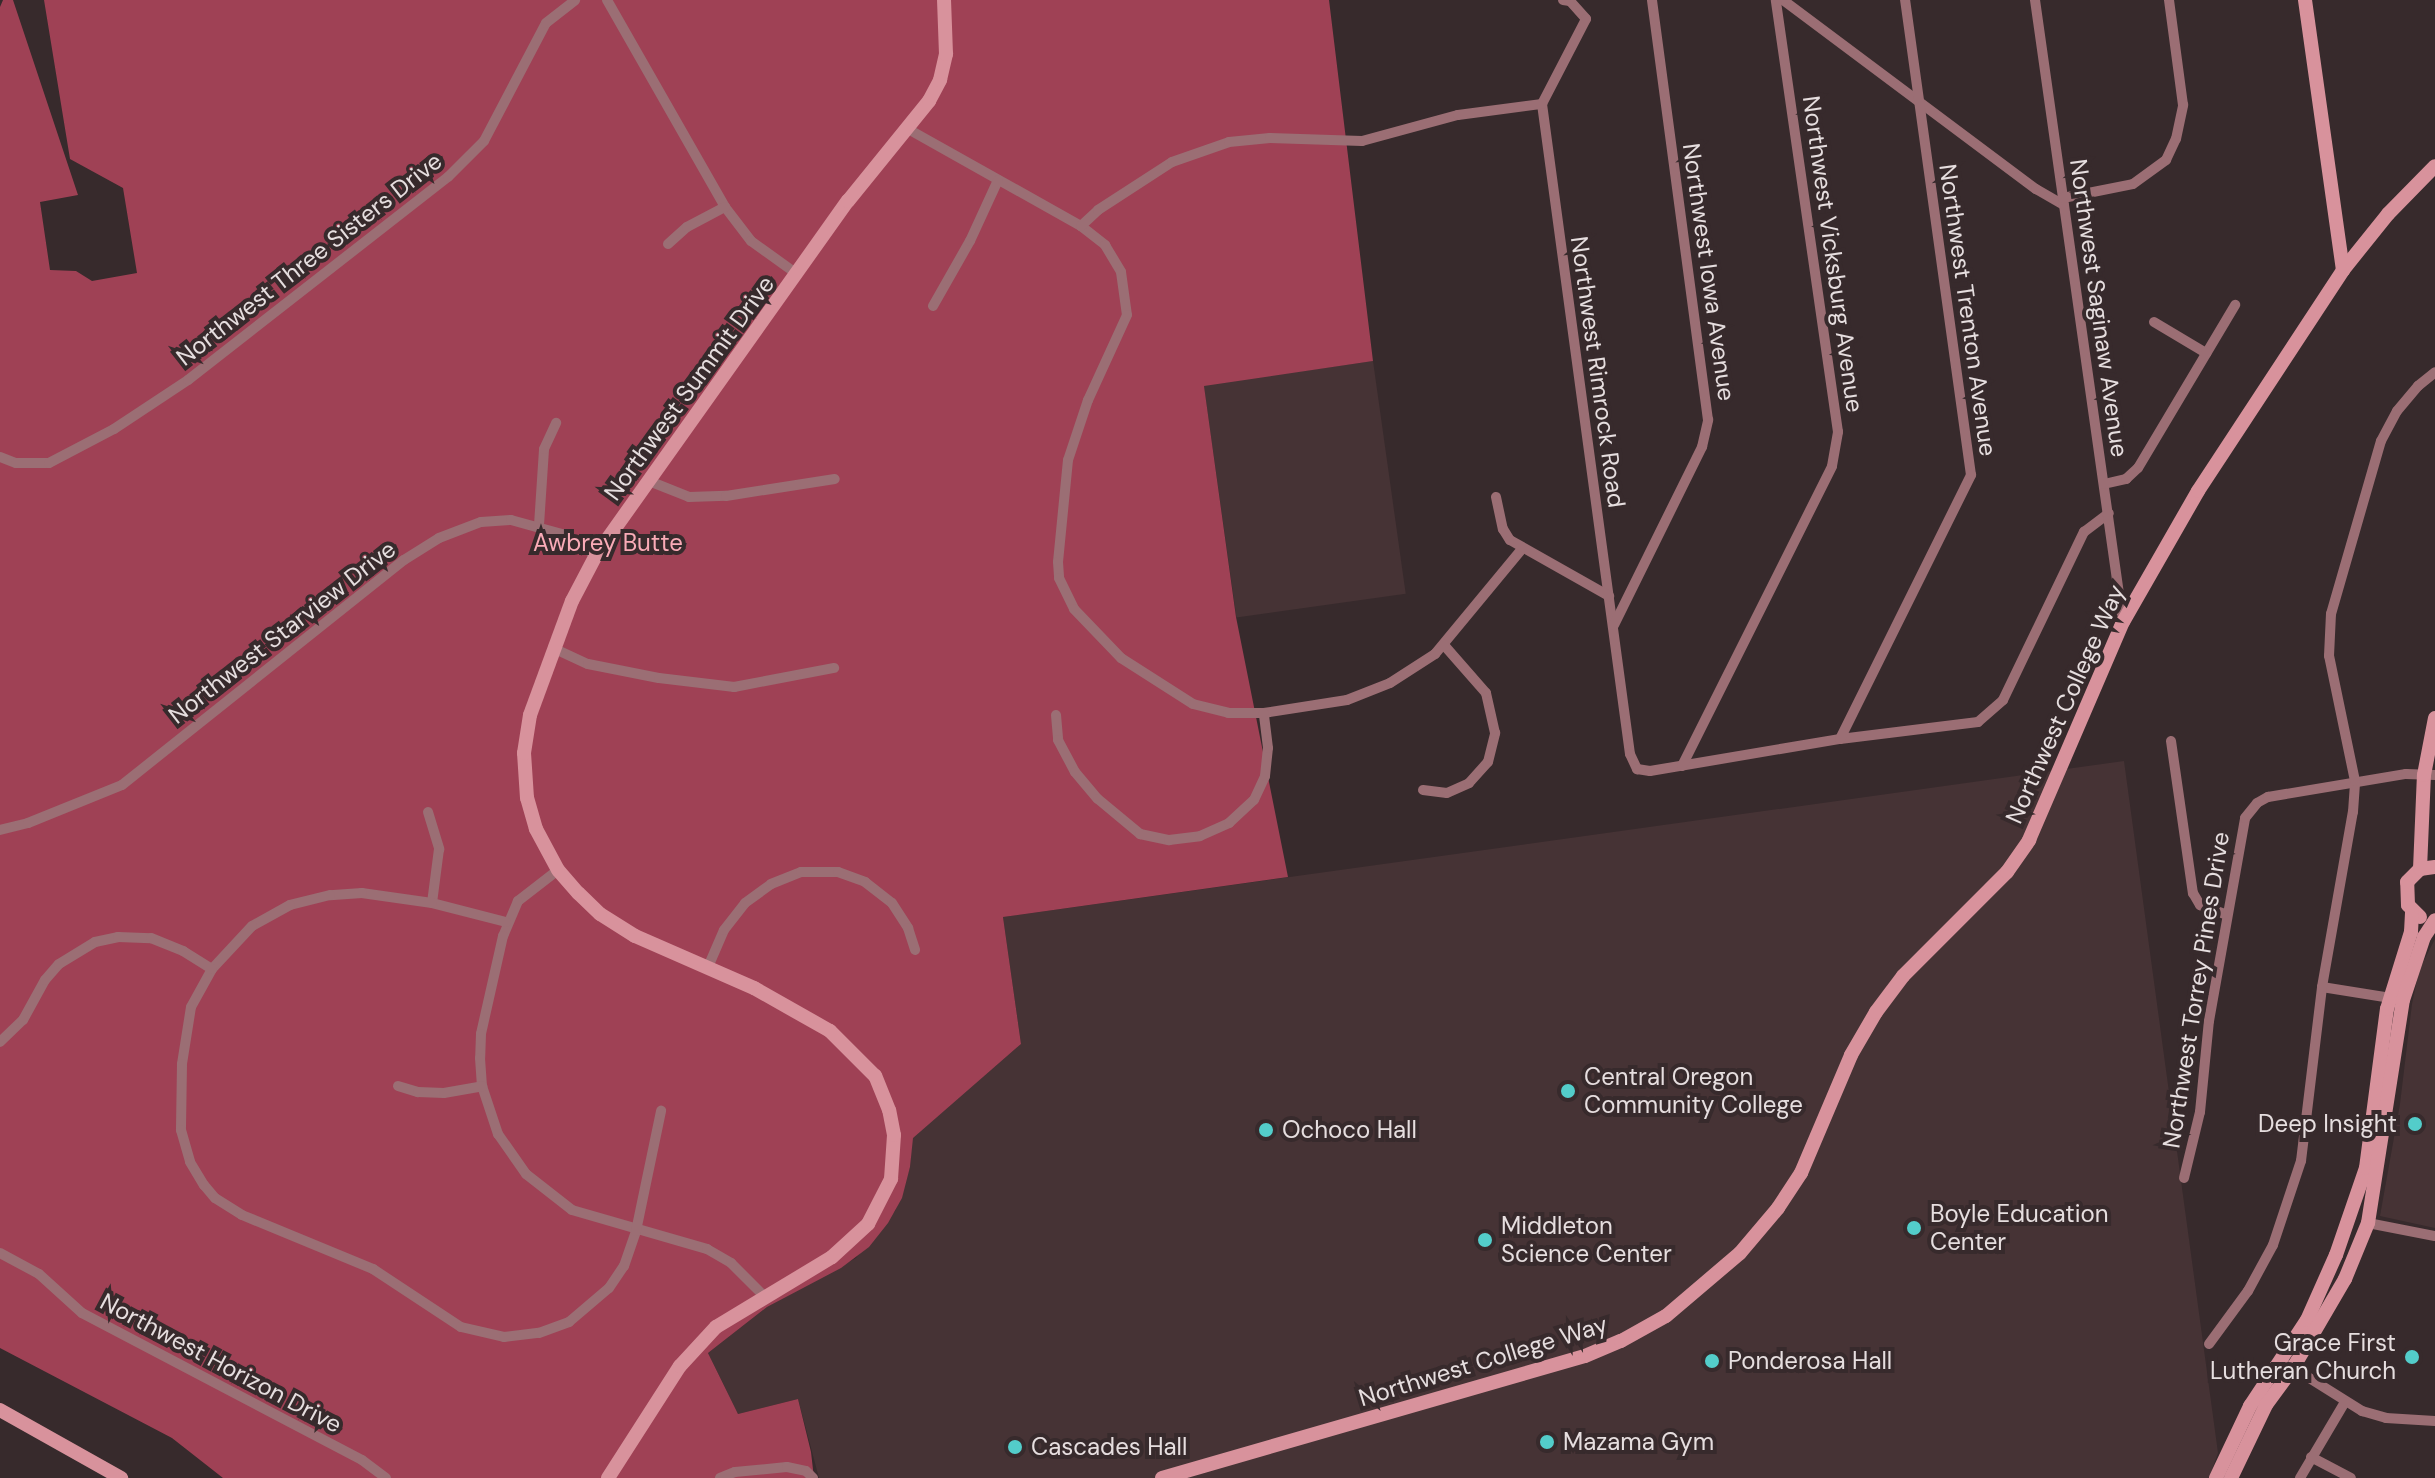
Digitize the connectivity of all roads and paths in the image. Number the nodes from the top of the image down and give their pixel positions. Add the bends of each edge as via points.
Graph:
1 (575, 0) edge
2 (607, 0) edge
3 (944, 0) edge
4 (1563, 0) edge
5 (1652, 0) edge
6 (1776, 0) edge
7 (1783, 0) edge
8 (1905, 0) edge
9 (2035, 0) edge
10 (2169, 0) edge
11 (2305, 0) edge
12 (1919, 100) junction
13 (1542, 104) junction
14 (908, 129) junction
15 (2435, 166) edge
16 (998, 180) junction
17 (2063, 201) junction
18 (725, 207) junction
19 (1081, 226) junction
20 (668, 244) dead end
21 (2343, 270) junction
22 (797, 274) junction
23 (2235, 305) dead end
24 (933, 306) dead end
25 (2154, 322) dead end
26 (2206, 353) junction
27 (2435, 372) edge
28 (556, 423) dead end
29 (0, 457) edge
30 (835, 479) dead end
31 (649, 481) junction
32 (2104, 484) junction
33 (1496, 497) dead end
34 (2109, 513) junction
35 (539, 525) junction
36 (1522, 549) junction
37 (596, 555) junction
38 (1609, 596) junction
39 (2123, 622) junction
40 (1613, 625) junction
41 (1444, 645) junction
42 (553, 648) junction
43 (834, 668) dead end
44 (1264, 713) junction
45 (1056, 715) dead end
46 (2435, 718) edge
47 (1840, 739) junction
48 (2171, 741) dead end
49 (1682, 766) junction
50 (2429, 775) edge
51 (2355, 781) junction
52 (1423, 790) dead end
53 (428, 812) dead end
54 (0, 830) edge
55 (2428, 868) edge
56 (558, 870) junction
57 (432, 903) junction
58 (2412, 912) junction
59 (2225, 914) junction
60 (2435, 920) edge
61 (506, 922) junction
62 (915, 950) dead end
63 (708, 967) junction
64 (212, 969) junction
65 (2322, 987) junction
66 (2397, 998) junction
67 (0, 1042) edge
68 (398, 1086) dead end
69 (482, 1086) junction
70 (661, 1111) dead end
71 (2184, 1178) dead end
72 (2368, 1223) junction
73 (636, 1231) junction
74 (2435, 1236) edge
75 (0, 1253) edge
76 (763, 1295) junction
77 (2209, 1344) dead end
78 (2288, 1364) junction
79 (2345, 1402) junction
80 (0, 1410) edge
81 (2435, 1421) edge
82 (2311, 1457) junction
83 (121, 1478) edge
84 (386, 1478) edge
85 (608, 1478) edge
86 (720, 1478) edge
87 (813, 1478) edge
88 (1162, 1478) edge
89 (2216, 1478) edge
90 (2231, 1478) edge
91 (2300, 1478) edge
92 (2351, 1478) edge

1 - 29 street, Northwest Three Sisters Drive via 546,23 490,131 448,177 188,380 114,429 49,463 16,463
2 - 18 street
3 - 14 street, Northwest Summit Drive via 946,54 940,80
4 - 13 street via 1586,19
5 - 40 street, Northwest Iowa Avenue via 1708,420 1702,447
6 - 49 street, Northwest Vicksburg Avenue via 1838,432 1832,466
7 - 12 street
8 - 12 street, Northwest Trenton Avenue
9 - 17 street, Northwest Saginaw Avenue
10 - 17 street via 2183,105 2166,160 2133,184
11 - 21 street
12 - 17 street via 2036,189
12 - 47 street, Northwest Trenton Avenue via 1971,475
13 - 19 street via 1458,115 1362,141 1229,142 1172,162
13 - 38 street, Northwest Rimrock Road
14 - 16 street
14 - 22 street, Northwest Summit Drive
15 - 21 street, Northwest College Way
16 - 19 street
16 - 24 street
17 - 32 street, Northwest Saginaw Avenue
18 - 20 street
18 - 22 street via 751,241
19 - 44 street via 1115,259 1127,294 1127,315 1088,400 1068,460 1058,562 1064,594 1106,646 1177,694 1211,710
21 - 39 street, Northwest College Way via 2198,491
22 - 31 street, Northwest Summit Drive
23 - 26 street
25 - 26 street
26 - 32 street via 2138,468 2126,479
27 - 51 street via 2397,411 2381,441 2331,614 2329,656
28 - 35 street via 544,449
30 - 31 street via 689,497
31 - 37 street, Northwest Summit Drive
32 - 34 street, Northwest Saginaw Avenue
33 - 36 street via 1503,529
34 - 39 street, Northwest Saginaw Avenue
34 - 47 street via 2084,532 1997,709 1965,725
35 - 37 street, Northwest Starview Drive
35 - 54 street, Northwest Starview Drive via 481,522 439,538 404,560 122,785
36 - 38 street
36 - 41 street
37 - 42 street, Northwest Summit Drive
38 - 40 street, Northwest Rimrock Road
39 - 88 street, Northwest College Way via 2029,840 2007,872 1928,949 1876,1012 1851,1055 1801,1173 1760,1232 1719,1275 1666,1316 1585,1356
40 - 49 street, Northwest Rimrock Road via 1630,754 1637,769
41 - 44 street via 1407,674 1371,692
41 - 52 street via 1486,693 1495,733 1488,762 1469,783 1447,793
42 - 43 street via 588,664 734,687
42 - 56 street, Northwest Summit Drive via 530,715 524,769 536,829
44 - 45 street via 1265,776 1254,800 1229,823 1200,836 1169,840 1140,834 1098,799 1058,740
46 - 50 street
47 - 49 street
48 - 59 street via 2193,893 2200,905
50 - 51 street, Northwest Torrey Pines Drive
50 - 55 street
51 - 59 street, Northwest Torrey Pines Drive via 2257,803 2240,831
51 - 65 street
53 - 57 street via 439,849
55 - 58 street via 2411,875 2405,890
56 - 61 street via 527,891
56 - 63 street, Northwest Summit Drive via 600,914 635,936
57 - 61 street
57 - 64 street via 362,893 290,905 252,926
58 - 60 street
58 - 66 street
59 - 71 street, Northwest Torrey Pines Drive via 2200,1112
60 - 66 street
61 - 69 street via 481,1034
62 - 63 street via 892,903 865,882 838,872 801,872 771,884 745,903 724,930
63 - 76 street, Northwest Summit Drive via 830,1031 855,1053 875,1076 894,1135 891,1179 868,1224 832,1257
64 - 67 street via 151,938 95,942 59,964 23,1020
64 - 73 street via 191,1007 182,1064 181,1130 196,1174 226,1206 373,1269 461,1327 504,1337 569,1322 609,1288 624,1266
65 - 66 street
65 - 77 street via 2307,1125 2288,1209 2248,1291
66 - 72 street
66 - 78 street via 2366,1168 2323,1287
68 - 69 street via 444,1093
69 - 73 street via 498,1134 540,1188 572,1210
70 - 73 street
72 - 74 street
72 - 78 street via 2345,1279
73 - 76 street via 720,1256
75 - 84 street, Northwest Horizon Drive via 39,1274 82,1313 362,1460
76 - 85 street, Northwest Summit Drive via 694,1348
78 - 79 street
78 - 89 street via 2250,1406
78 - 90 street
79 - 81 street via 2386,1418
79 - 82 street
80 - 83 street
82 - 91 street
82 - 92 street
86 - 87 street via 787,1467

